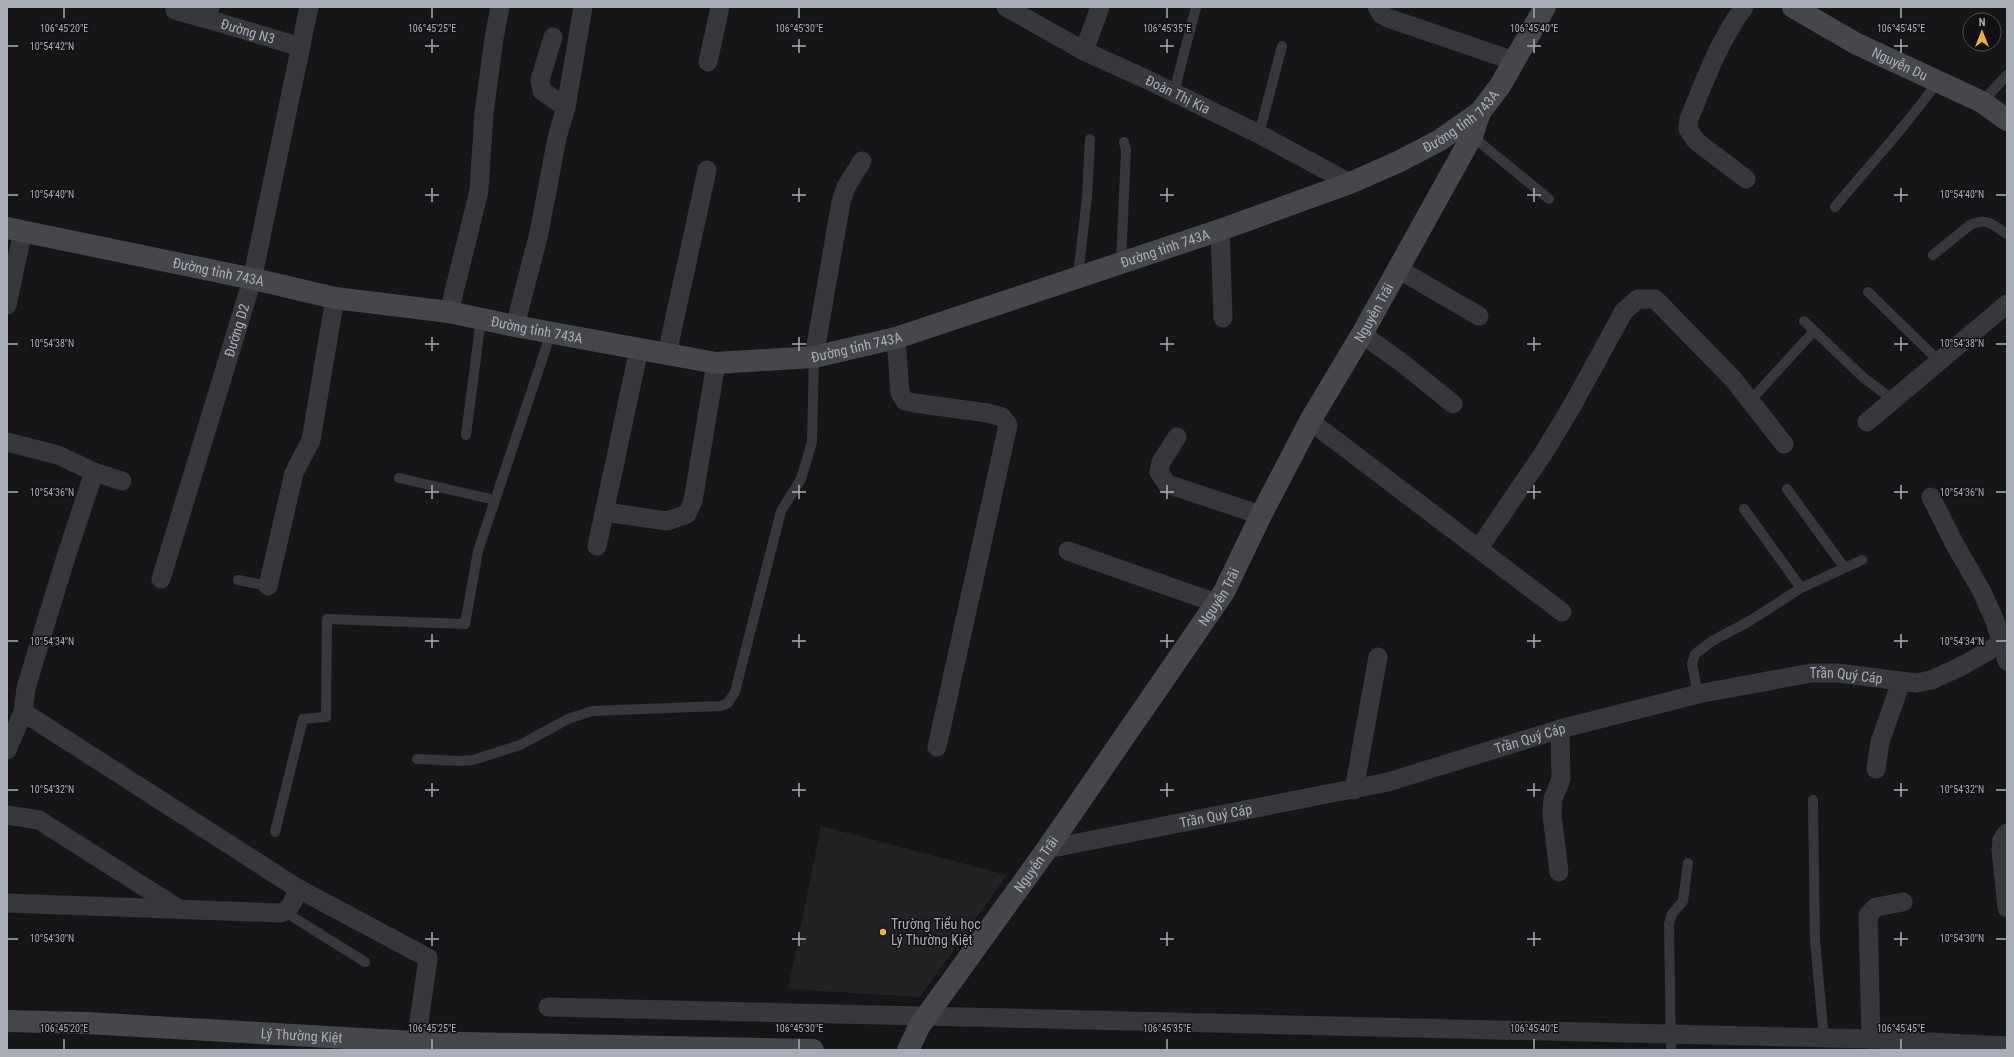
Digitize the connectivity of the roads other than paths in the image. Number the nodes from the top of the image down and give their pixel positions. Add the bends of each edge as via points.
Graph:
1 (309, 7) edge
2 (500, 7) edge
3 (583, 7) edge
4 (720, 7) edge
5 (1007, 7) edge
6 (1100, 7) edge
7 (1196, 7) edge
8 (1377, 7) edge
9 (1545, 7) edge
10 (1744, 7) edge
11 (1796, 8) edge
12 (175, 10) dead end
13 (209, 13) edge
14 (553, 37) dead end
15 (1282, 46) dead end
16 (301, 47) junction
17 (1084, 51) junction
18 (1514, 60) junction
19 (708, 62) dead end
20 (2007, 75) edge
21 (1938, 81) junction
22 (1174, 92) junction
23 (1982, 102) junction
24 (566, 107) junction
25 (1480, 112) junction
26 (2007, 120) edge
27 (1258, 134) junction
28 (1472, 136) junction
29 (1090, 139) dead end
30 (1124, 142) dead end
31 (862, 161) dead end
32 (707, 170) dead end
33 (1746, 179) dead end
34 (1350, 183) junction
35 (1549, 199) dead end
36 (1834, 207) dead end
37 (15, 230) edge
38 (1220, 230) junction
39 (2007, 234) edge
40 (1933, 255) dead end
41 (1121, 262) junction
42 (1398, 269) junction
43 (1078, 276) junction
44 (252, 280) junction
45 (1868, 292) dead end
46 (335, 298) junction
47 (2007, 304) edge
48 (7, 305) edge
49 (449, 312) junction
50 (1479, 316) dead end
51 (1223, 318) dead end
52 (481, 319) junction
53 (1804, 321) dead end
54 (515, 326) junction
55 (1814, 331) junction
56 (551, 333) junction
57 (1362, 334) junction
58 (896, 338) junction
59 (639, 349) junction
60 (667, 354) junction
61 (814, 357) junction
62 (1939, 361) junction
63 (716, 363) junction
64 (1750, 400) junction
65 (1892, 400) junction
66 (1453, 404) dead end
67 (1310, 421) junction
68 (1867, 422) dead end
69 (466, 435) dead end
70 (1177, 438) dead end
71 (7, 442) edge
72 (1784, 444) dead end
73 (94, 472) junction
74 (399, 478) dead end
75 (122, 481) dead end
76 (1787, 489) dead end
77 (1931, 497) dead end
78 (495, 500) junction
79 (1744, 510) dead end
80 (605, 512) junction
81 (1261, 515) junction
82 (597, 546) dead end
83 (1479, 548) junction
84 (1068, 551) dead end
85 (1862, 560) dead end
86 (1844, 567) junction
87 (161, 579) dead end
88 (238, 580) dead end
89 (268, 586) joint
90 (1801, 588) junction
91 (1216, 603) junction
92 (1562, 612) dead end
93 (2004, 641) edge
94 (1378, 657) dead end
95 (2007, 661) edge
96 (1901, 682) junction
97 (1698, 694) junction
98 (23, 712) junction
99 (1560, 729) junction
100 (937, 747) dead end
101 (7, 750) edge
102 (417, 759) dead end
103 (1876, 769) dead end
104 (1354, 790) junction
105 (1813, 800) dead end
106 (7, 815) edge
107 (275, 832) dead end
108 (2007, 833) edge
109 (1047, 850) junction
110 (1688, 863) dead end
111 (1559, 872) dead end
112 (297, 888) junction
113 (1903, 902) dead end
114 (7, 903) edge
115 (2007, 908) edge
116 (180, 909) junction
117 (285, 912) junction
118 (365, 962) dead end
119 (548, 1007) dead end
120 (927, 1015) junction
121 (7, 1021) edge
122 (1824, 1039) junction
123 (1871, 1039) junction
124 (1671, 1043) edge
125 (415, 1046) edge
126 (2007, 1046) edge
127 (561, 1047) edge
128 (813, 1050) edge
129 (908, 1050) edge

1 - 16 street, Đường D2
2 - 49 street via 484,113 479,192
3 - 24 street
4 - 19 street
5 - 17 street, Đoàn Thị Kia
6 - 17 street
7 - 22 lane
8 - 18 street via 1381,14 1388,18
9 - 18 main road, Đường tỉnh 743A
10 - 33 street via 1717,50 1689,119 1688,129 1696,141
11 - 21 main road, Nguyễn Du via 1855,43
12 - 13 street, Đường N3
13 - 16 street, Đường N3
14 - 24 street via 540,80 542,91
15 - 27 lane
16 - 44 street, Đường D2
17 - 22 street, Đoàn Thị Kia
18 - 25 main road, Đường tỉnh 743A via 1500,86
20 - 23 lane
21 - 23 main road, Nguyễn Du
21 - 36 lane via 1915,114
22 - 27 street, Đoàn Thị Kia
23 - 26 main road, Nguyễn Du
24 - 54 street via 557,138 539,233
25 - 28 main road, Nguyễn Trãi
25 - 34 main road, Đường tỉnh 743A via 1440,140
27 - 34 street, Đoàn Thị Kia
28 - 35 lane
28 - 42 main road, Nguyễn Trãi
29 - 43 lane via 1087,197
30 - 41 lane via 1126,150
31 - 61 street via 840,202
32 - 60 street
34 - 38 main road, Đường tỉnh 743A
37 - 44 main road, Đường tỉnh 743A
37 - 48 street
38 - 41 main road, Đường tỉnh 743A
38 - 51 street
39 - 40 lane via 1987,221 1977,222
41 - 43 main road, Đường tỉnh 743A
42 - 50 street
42 - 57 main road, Nguyễn Trãi
43 - 58 main road, Đường tỉnh 743A
44 - 46 main road, Đường tỉnh 743A
44 - 87 street, Đường D2
45 - 62 lane
46 - 49 main road, Đường tỉnh 743A
46 - 89 street via 311,440 294,473
47 - 62 street
49 - 52 main road, Đường tỉnh 743A
52 - 54 main road, Đường tỉnh 743A
52 - 69 lane
53 - 55 lane
54 - 56 main road, Đường tỉnh 743A
55 - 64 lane
55 - 65 lane via 1864,378
56 - 59 main road, Đường tỉnh 743A
56 - 78 lane
57 - 66 street
57 - 67 main road, Nguyễn Trãi
58 - 61 main road, Đường tỉnh 743A
58 - 100 street via 900,393 904,400 914,404 988,413 1002,417 1008,425
59 - 60 main road, Đường tỉnh 743A
59 - 80 street
60 - 63 main road, Đường tỉnh 743A
61 - 63 main road, Đường tỉnh 743A
61 - 102 lane via 812,442 801,479 781,511 736,692 728,703 720,706 592,711 568,719 520,744 473,760
62 - 65 street
63 - 80 street via 693,501 687,514 667,521
64 - 72 street
64 - 83 street via 1655,298 1638,298 1624,311 1544,454
65 - 68 street
67 - 81 main road, Nguyễn Trãi
67 - 83 street
70 - 81 street via 1161,462 1159,472 1167,484
71 - 73 street via 58,455
73 - 75 street
73 - 98 street via 26,688
74 - 78 lane
76 - 86 lane
77 - 93 street via 1981,590
78 - 107 lane via 478,551 465,624 327,619 326,717 303,719
79 - 90 lane
80 - 82 street
81 - 91 main road, Nguyễn Trãi via 1224,592
83 - 92 street
84 - 91 street
85 - 86 lane
86 - 90 lane
88 - 89 lane
90 - 97 lane via 1748,622 1712,641 1695,654 1692,664
91 - 109 main road, Nguyễn Trãi
93 - 95 street
93 - 96 street, Trần Quý Cáp via 1960,667 1931,680
94 - 104 street
96 - 97 street, Trần Quý Cáp via 1838,673 1811,673
96 - 103 street via 1880,742
97 - 99 street, Trần Quý Cáp
98 - 101 street
98 - 112 street
99 - 104 street, Trần Quý Cáp
99 - 111 street via 1562,779 1553,799 1552,815
104 - 109 street, Trần Quý Cáp
105 - 122 lane via 1815,940
106 - 116 street via 39,820
108 - 115 street via 2002,840 2002,850
109 - 120 main road, Nguyễn Trãi
110 - 124 lane via 1684,901 1672,914 1669,924
112 - 117 street via 294,901
112 - 125 street via 428,958
113 - 123 street via 1876,907 1868,914
114 - 116 street
116 - 117 street
117 - 118 lane
119 - 120 street
120 - 124 street
120 - 129 main road, Nguyễn Trãi
121 - 125 main road, Lý Thường Kiệt via 94,1023
122 - 123 street
122 - 124 street
123 - 126 street
125 - 127 main road, Lý Thường Kiệt
127 - 128 main road, Lý Thường Kiệt

